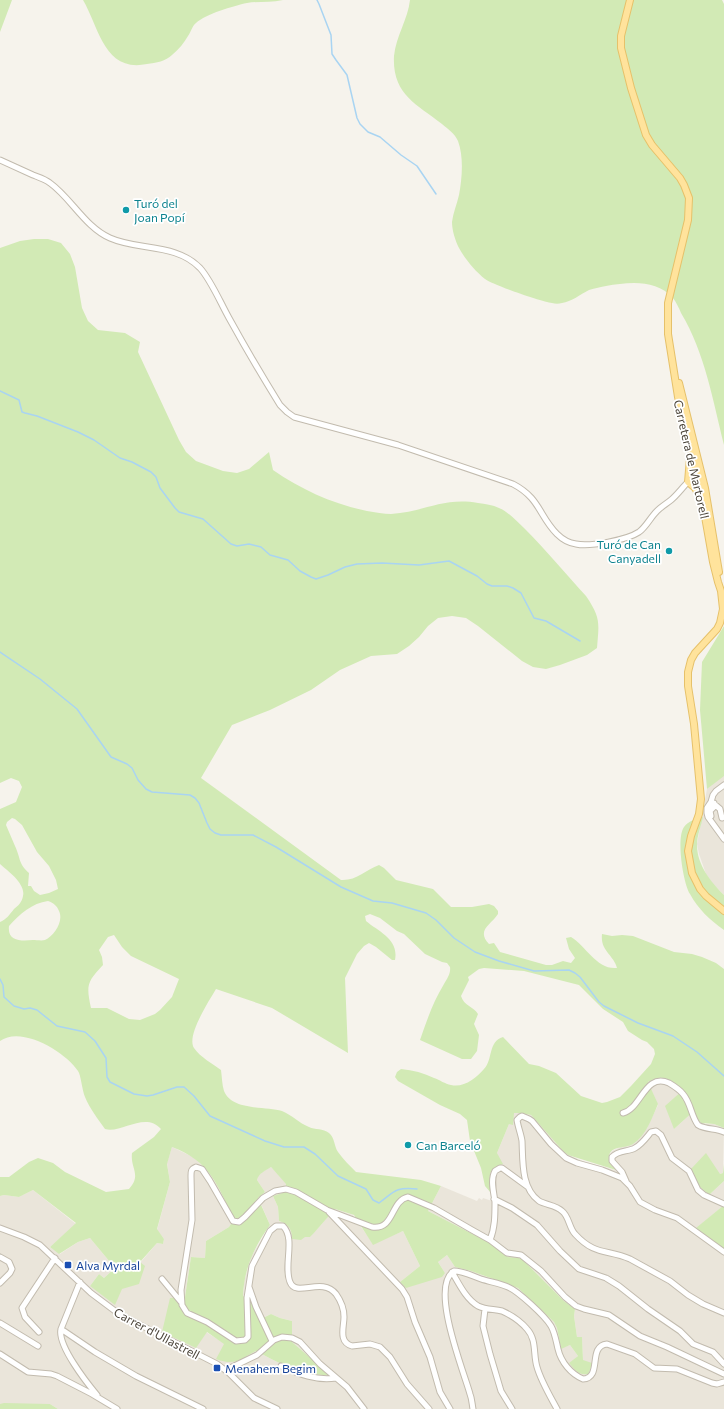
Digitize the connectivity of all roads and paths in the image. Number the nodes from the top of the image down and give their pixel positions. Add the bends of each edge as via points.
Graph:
1 (630, 0) edge
2 (0, 160) edge
3 (674, 368) junction
4 (694, 443) junction
5 (691, 450) junction
6 (698, 477) junction
7 (689, 481) junction
8 (705, 488) junction
9 (702, 500) junction
10 (721, 591) junction
11 (724, 784) edge
12 (712, 804) junction
13 (723, 819) edge
14 (724, 839) edge
15 (724, 911) edge
16 (623, 1113) dead end
17 (724, 1132) edge
18 (626, 1181) junction
19 (528, 1187) junction
20 (494, 1199) junction
21 (724, 1204) edge
22 (329, 1211) junction
23 (0, 1228) edge
24 (490, 1240) junction
25 (724, 1252) edge
26 (0, 1257) edge
27 (55, 1258) junction
28 (452, 1272) junction
29 (162, 1279) dead end
30 (80, 1282) junction
31 (0, 1283) edge
32 (249, 1286) junction
33 (181, 1302) junction
34 (485, 1309) junction
35 (724, 1313) edge
36 (0, 1323) edge
37 (61, 1329) junction
38 (39, 1332) dead end
39 (272, 1341) junction
40 (38, 1346) dead end
41 (0, 1354) edge
42 (724, 1364) edge
43 (280, 1366) dead end
44 (226, 1370) junction
45 (724, 1374) edge
46 (336, 1378) junction
47 (724, 1382) edge
48 (99, 1399) junction
49 (117, 1409) edge
50 (203, 1409) edge
51 (276, 1409) edge
52 (364, 1409) edge
53 (429, 1409) edge
54 (450, 1409) edge
55 (473, 1409) edge
56 (512, 1409) edge
57 (557, 1409) edge

1 - 3 main road, Carretera de Martorell via 621,36 621,48 642,126 652,145 684,184 689,198 688,224 672,282 667,312
2 - 7 street via 49,182 94,227 108,237 127,244 159,248 178,254 201,269 280,405 294,417 398,445 513,484 534,500 557,534 575,544 607,542 637,533
3 - 4 main road
3 - 5 main road, Carretera de Martorell
4 - 6 main road
4 - 8 main road
5 - 6 main road, Carretera de Martorell
5 - 7 main road
6 - 7 main road via 696,482
6 - 7 main road via 690,474
6 - 8 main road
6 - 9 main road, Carretera de Martorell
7 - 9 main road
8 - 10 main road
9 - 10 main road, Carretera de Martorell
10 - 15 main road, Carretera de Martorell via 723,609 720,623 695,653 688,672 700,799 699,814 688,851 692,873 700,889
11 - 12 street via 714,793
12 - 13 street via 720,809
12 - 14 street via 710,813
16 - 17 street via 632,1109 649,1087 663,1081 683,1093 698,1126
18 - 19 street via 606,1171 566,1158 528,1119 520,1117 516,1120 522,1141
18 - 21 street via 612,1161 612,1157 635,1148 651,1132 656,1132 661,1135 672,1158 689,1171 698,1190
18 - 25 street via 640,1202 677,1218
19 - 20 street via 500,1168 493,1174
19 - 35 street via 539,1200 563,1212 575,1234 592,1249 623,1256
20 - 24 street via 494,1224
20 - 42 street via 537,1225 579,1269 606,1278 619,1286 680,1331 693,1344 715,1354
22 - 24 street via 377,1228 385,1224 398,1204 408,1197 434,1208
22 - 33 street via 286,1189 275,1191 263,1198 246,1217 239,1222 233,1221 202,1169 193,1168 192,1220
22 - 54 street via 402,1289 430,1357 440,1392
23 - 27 street, Carrer d'Ullastrell via 36,1242
24 - 45 street via 507,1253 524,1256 576,1306 609,1315 640,1336
26 - 31 street via 9,1262 12,1269
27 - 30 street, Carrer d'Ullastrell
27 - 38 street via 22,1308 25,1317
28 - 34 street via 471,1300
28 - 47 street via 456,1271 516,1291 549,1323 562,1362 583,1379 592,1374 597,1349 602,1344 607,1344 635,1354 656,1369 678,1369 712,1383
28 - 55 street via 446,1289 447,1312
29 - 33 street
30 - 37 street
30 - 44 street, Carrer d'Ullastrell via 119,1314
32 - 33 street via 246,1302 248,1333 247,1339 243,1341 231,1339 208,1322 187,1313
32 - 39 street
32 - 53 street via 252,1266 266,1236 278,1225 283,1226 288,1233 288,1272 291,1285 302,1288 323,1286 334,1292 343,1307 345,1341 352,1346 370,1344 380,1347
34 - 56 street via 483,1326 490,1354 501,1391
34 - 57 street via 502,1311 528,1330 534,1343 537,1368
36 - 40 street
37 - 48 street via 62,1340 77,1370
37 - 50 street via 136,1376
39 - 44 street via 257,1356
39 - 46 street via 288,1336 296,1340
41 - 48 street via 28,1372 51,1374
43 - 46 street via 310,1377
44 - 51 street, Carrer d'Ullastrell via 254,1398
46 - 52 street via 347,1387
48 - 49 street

